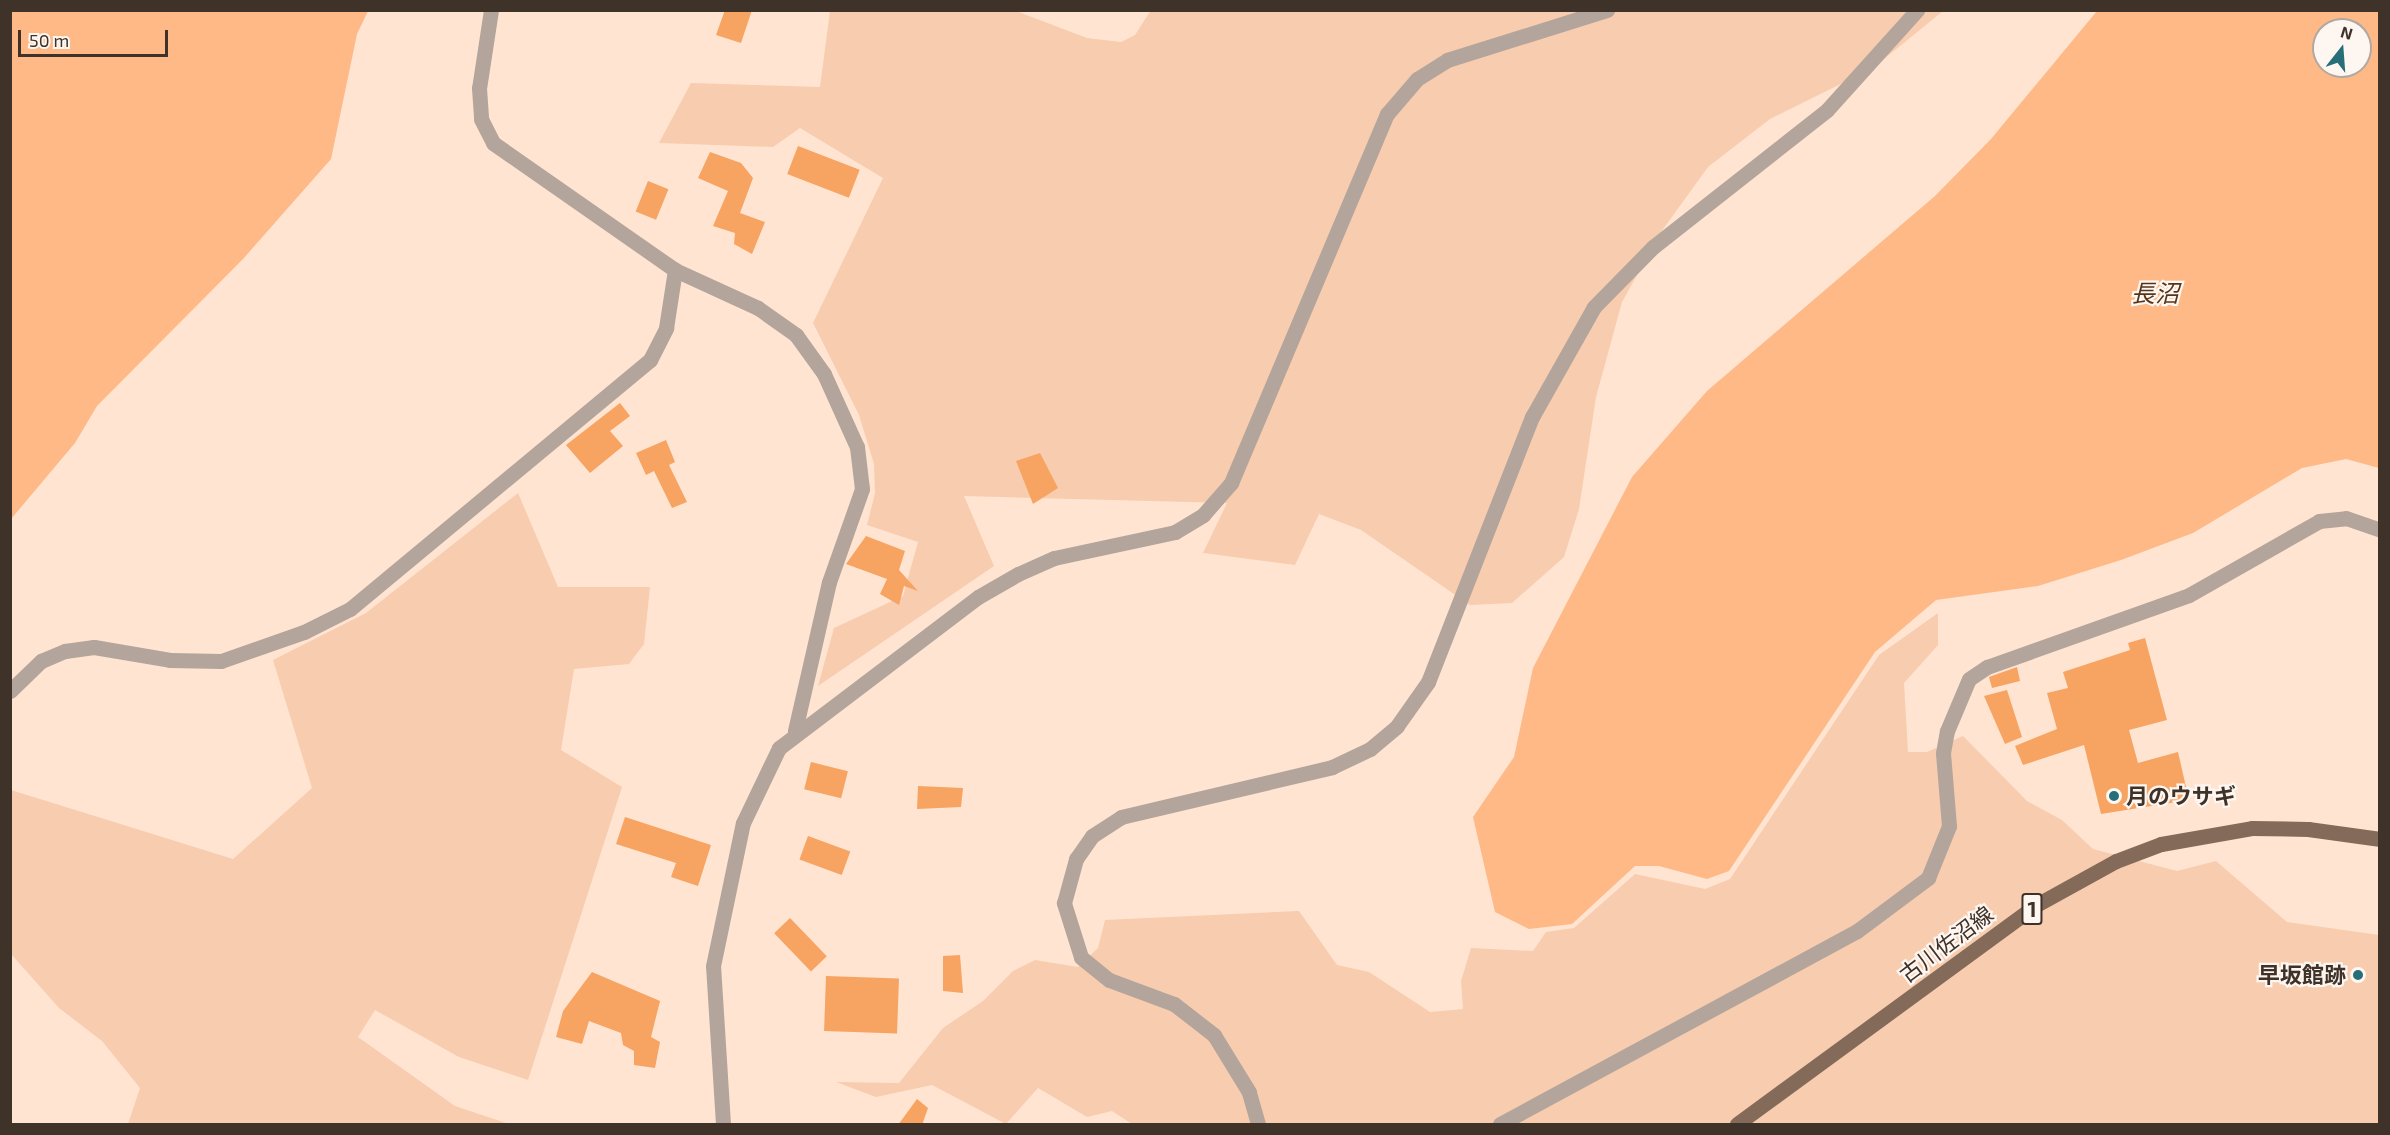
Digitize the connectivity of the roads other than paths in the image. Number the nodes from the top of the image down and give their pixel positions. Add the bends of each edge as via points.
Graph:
1 (491, 10) edge
2 (1607, 10) edge
3 (1917, 10) edge
4 (675, 270) junction
5 (2379, 530) edge
6 (10, 691) edge
7 (795, 731) junction
8 (2379, 839) edge
9 (723, 1125) edge
10 (1258, 1125) edge
11 (1500, 1125) edge
12 (1737, 1125) edge

1 - 4 street via 479,88 481,119 493,143 513,162
2 - 7 street via 1447,60 1417,79 1387,114 1230,483 1203,515 1175,532 1054,558 1018,574 978,597
3 - 10 street via 1827,110 1653,247 1594,307 1532,417 1428,682 1397,726 1371,749 1332,767 1121,817 1092,836 1076,859 1064,903 1081,957 1109,980 1174,1004 1214,1035 1249,1092
4 - 6 street via 666,328 650,360 350,609 304,632 221,661 170,660 94,647 65,651 41,661
4 - 7 street via 758,308 796,335 824,374 857,447 862,489 829,582
5 - 11 street via 2346,518 2319,521 2189,595 1987,667 1969,679 1947,731 1943,753 1949,826 1928,878 1857,931
7 - 9 street via 763,772 749,806 713,966
8 - 12 main road, 古川佐沼線 / 1 via 2308,828 2252,828 2161,844 2116,861 2038,904

